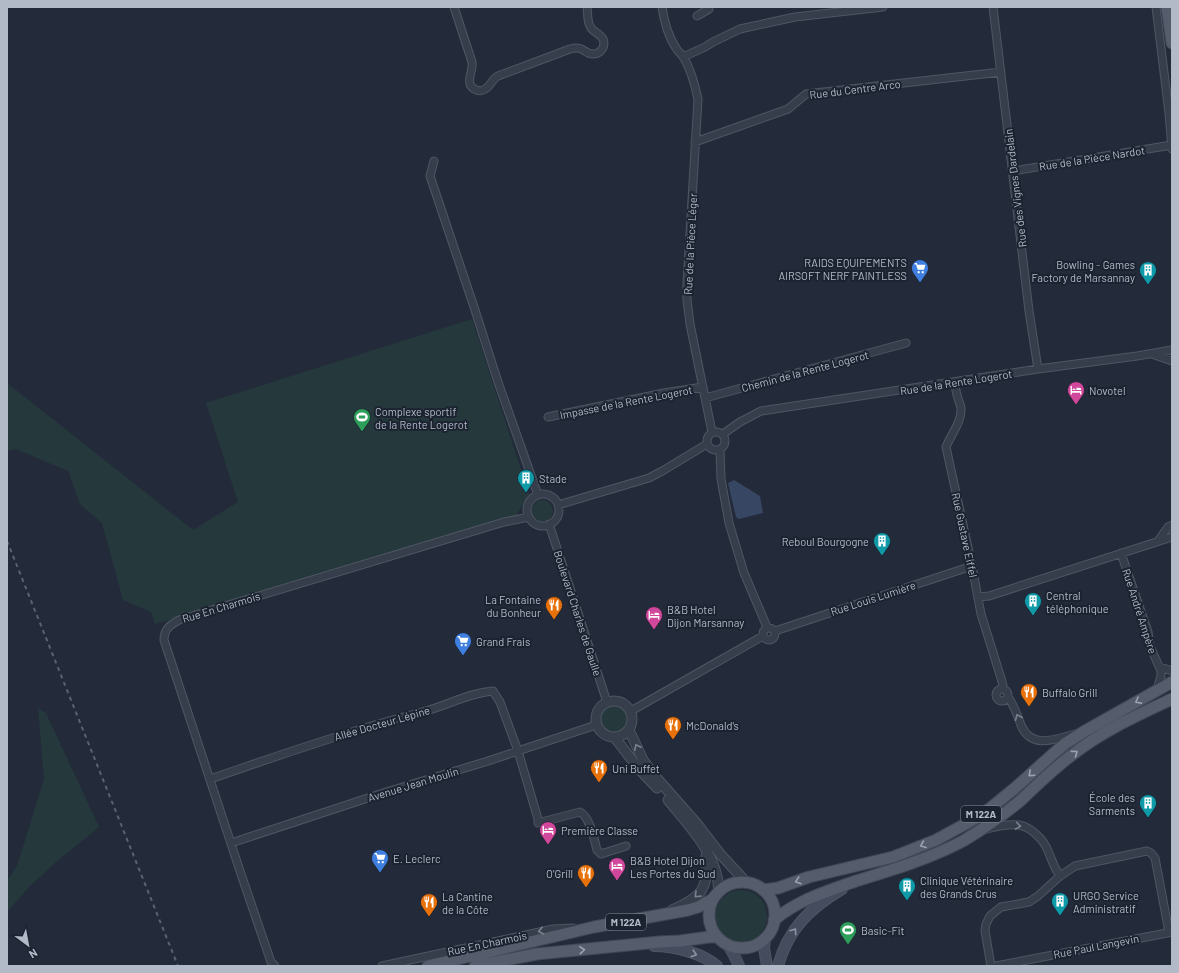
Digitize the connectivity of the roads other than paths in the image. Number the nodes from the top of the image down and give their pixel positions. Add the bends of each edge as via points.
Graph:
1 (454, 7) edge
2 (587, 7) edge
3 (662, 7) edge
4 (883, 7) edge
5 (993, 7) edge
6 (1156, 7) edge
7 (1168, 7) edge
8 (710, 8) edge
9 (697, 16) dead end
10 (1172, 43) edge
11 (683, 57) junction
12 (1001, 72) junction
13 (695, 142) junction
14 (1172, 145) edge
15 (1172, 149) edge
16 (434, 161) dead end
17 (1013, 171) junction
18 (906, 344) dead end
19 (1172, 350) edge
20 (1151, 354) junction
21 (1172, 361) edge
22 (1038, 369) junction
23 (955, 382) junction
24 (703, 388) junction
25 (705, 398) junction
26 (548, 417) dead end
27 (712, 432) junction
28 (722, 434) junction
29 (707, 444) junction
30 (720, 449) junction
31 (538, 495) junction
32 (558, 505) junction
33 (528, 517) junction
34 (548, 524) junction
35 (1172, 525) edge
36 (1172, 537) edge
37 (1158, 541) junction
38 (1121, 553) junction
39 (972, 566) junction
40 (978, 597) junction
41 (767, 627) junction
42 (775, 630) junction
43 (763, 636) junction
44 (1160, 667) junction
45 (1172, 671) edge
46 (1172, 682) edge
47 (1157, 690) junction
48 (1172, 699) edge
49 (607, 702) junction
50 (631, 711) junction
51 (596, 725) junction
52 (629, 730) junction
53 (1085, 731) junction
54 (615, 738) junction
55 (518, 751) junction
56 (210, 779) junction
57 (979, 830) junction
58 (231, 843) junction
59 (626, 846) dead end
60 (705, 847) junction
61 (1060, 876) junction
62 (746, 882) junction
63 (855, 882) junction
64 (763, 890) junction
65 (716, 895) junction
66 (658, 916) junction
67 (774, 920) junction
68 (594, 927) junction
69 (1171, 932) edge
70 (717, 937) junction
71 (765, 938) junction
72 (728, 945) junction
73 (628, 946) junction
74 (275, 966) edge
75 (382, 966) edge
76 (428, 966) edge
77 (475, 966) edge
78 (717, 966) edge
79 (739, 966) edge
80 (767, 966) edge
81 (778, 966) edge
82 (991, 966) edge
83 (996, 966) edge

1 - 2 street via 472,62 470,84 479,91 487,88 498,76 570,49 578,48 589,54 600,52 604,40 590,26
3 - 11 street, Rue de la Pièce Léger via 667,29
4 - 11 street via 795,17 740,29
5 - 12 street, Rue des Vignes Dardelain
6 - 14 street
7 - 10 main road
8 - 9 street
11 - 13 street, Rue de la Pièce Léger via 698,99
12 - 13 street, Rue du Centre Arco via 806,94 788,109
12 - 17 street, Rue des Vignes Dardelain
13 - 24 street, Rue de la Pièce Léger via 687,284 690,324
14 - 15 street
14 - 17 street, Rue de la Pièce Nardot
16 - 31 street via 430,176
17 - 22 street, Rue des Vignes Dardelain
18 - 25 street, Chemin de la Rente Logerot
19 - 20 street, Rue de la Rente Logerot
20 - 21 street, Rue de la Rente Logerot
20 - 22 street, Rue de la Rente Logerot
22 - 23 street, Rue de la Rente Logerot
23 - 28 street, Rue de la Rente Logerot via 761,411
23 - 39 street, Rue Gustave Eiffel via 961,406 960,415 946,447
24 - 25 street, Rue de la Pièce Léger
24 - 26 street, Impasse de la Rente Logerot via 664,393
25 - 27 street, Rue de la Pièce Léger
27 - 28 street
27 - 29 street via 706,439
28 - 30 street via 725,442
29 - 30 street via 711,449
29 - 32 street via 648,478
30 - 41 street via 721,479 729,523 744,573
31 - 32 street via 553,497
31 - 33 street via 528,504
32 - 34 street via 556,519
33 - 34 street via 536,524
33 - 56 street, Rue En Charmois via 504,522 171,624 164,634 164,640
34 - 49 street, Boulevard Charles de Gaulle
35 - 37 street
36 - 37 street
37 - 38 street
38 - 40 street via 989,596
38 - 44 street, Rue André Ampère via 1148,632 1154,658
39 - 40 street, Rue Gustave Eiffel
39 - 42 street, Rue Louis Lumière
53 -> 40 street, Rue Gustave Eiffel via 1054,740 1033,739 1022,728 1008,696 1002,701 997,698 997,692 1003,685 980,614
41 - 42 street
41 - 43 street
42 - 43 street via 775,637 772,639 765,639
43 - 50 street
44 - 45 street
44 - 47 street, Rue André Ampère via 1161,676
46 - 47 main road, M 122A
47 -> 53 main road, M 122A
57 -> 48 main road, M 122A via 1000,816 1073,754 1111,729
49 - 50 street via 625,704
49 - 51 street via 599,708
50 - 52 street via 633,720
51 - 54 street via 607,737
51 - 55 street, Avenue Jean Moulin
52 - 54 street via 623,736
62 -> 52 street via 654,775 643,760
53 -> 64 main road, M 122A via 1053,754 988,810 936,840 886,859
54 - 60 street
55 - 56 street, Allée Docteur Lépine via 500,702 493,691 484,691 427,711 318,742
55 - 58 street, Avenue Jean Moulin
55 - 59 street via 538,823 580,812 587,818 600,854
56 - 58 street, Rue En Charmois
57 -> 61 street via 1003,825 1020,825 1037,834 1048,849 1054,868
57 - 63 main road, M 122A via 963,841 925,858
58 - 74 street, Rue En Charmois via 271,962
60 - 65 street via 717,877
60 -> 66 street via 705,885 696,897
61 - 69 street via 1075,866 1147,851 1152,853
61 - 82 street via 1029,902 1001,907 990,916 984,931
62 - 64 main road
62 - 65 main road via 736,882
63 - 67 main road, M 122A via 819,894 787,910
81 -> 63 main road via 787,940 802,919 818,904
64 - 67 main road via 773,903
65 - 66 main road, M 122A via 698,907
65 - 70 main road via 709,914 712,930
66 - 68 main road, M 122A
67 - 71 main road
68 -> 75 street, Rue En Charmois via 553,929
68 - 76 main road, M 122A
69 - 83 street, Rue Paul Langevin
70 - 72 main road
70 - 73 main road, M 122A
71 - 72 main road via 747,948
71 - 80 main road
72 - 79 main road
77 -> 73 main road, M 122A via 530,955
73 -> 78 main road via 681,950 706,958

